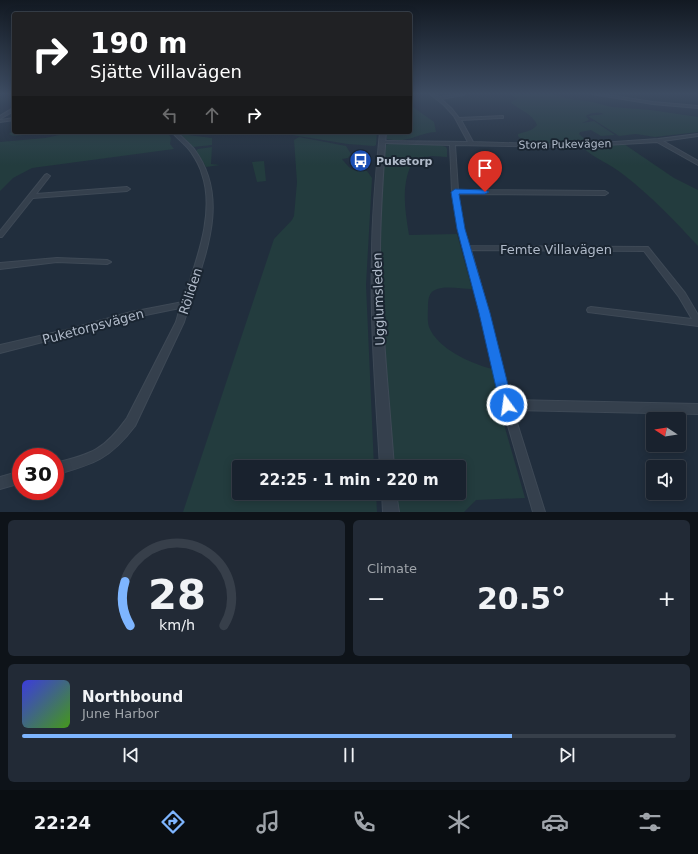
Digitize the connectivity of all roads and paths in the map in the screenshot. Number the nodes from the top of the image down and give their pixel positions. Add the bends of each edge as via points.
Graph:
1 (501, 118) dead end
2 (12, 119) edge
3 (459, 119) joint
4 (0, 120) edge
5 (176, 134) edge
6 (698, 134) edge
7 (383, 137) edge
8 (658, 140) junction
9 (452, 144) junction
10 (471, 144) junction
11 (698, 163) edge
12 (47, 176) dead end
13 (126, 189) dead end
14 (455, 192) junction
15 (605, 193) dead end
16 (31, 196) junction
17 (0, 235) edge
18 (466, 248) junction
19 (107, 262) dead end
20 (0, 266) edge
21 (187, 304) junction
22 (591, 310) dead end
23 (698, 322) edge
24 (0, 349) edge
25 (507, 405) junction
26 (698, 409) edge
27 (387, 460) edge
28 (64, 466) edge
29 (12, 480) edge
30 (0, 483) edge
31 (390, 500) edge
32 (391, 512) edge
33 (539, 512) edge

1 - 3 street
2 - 4 street
3 - 10 street
5 - 21 street, Röliden via 192,150 203,167 211,202 206,236
6 - 8 street, Stora Pukevägen
7 - 9 street, Stora Pukevägen
7 - 27 street, Ugglumsleden via 376,255
8 - 10 street, Stora Pukevägen via 571,146
8 - 11 street
9 - 10 street, Stora Pukevägen
9 - 14 street
12 - 16 street
13 - 16 street
14 - 15 street
14 - 18 street
16 - 17 street
18 - 23 street, Femte Villavägen via 646,249 682,295
18 - 25 street
19 - 20 street via 57,260
21 - 24 street, Puketorpsvägen via 131,314
21 - 28 street, Röliden via 131,422 114,445 92,458
22 - 23 street
25 - 26 street
25 - 33 street
29 - 30 street
31 - 32 street

